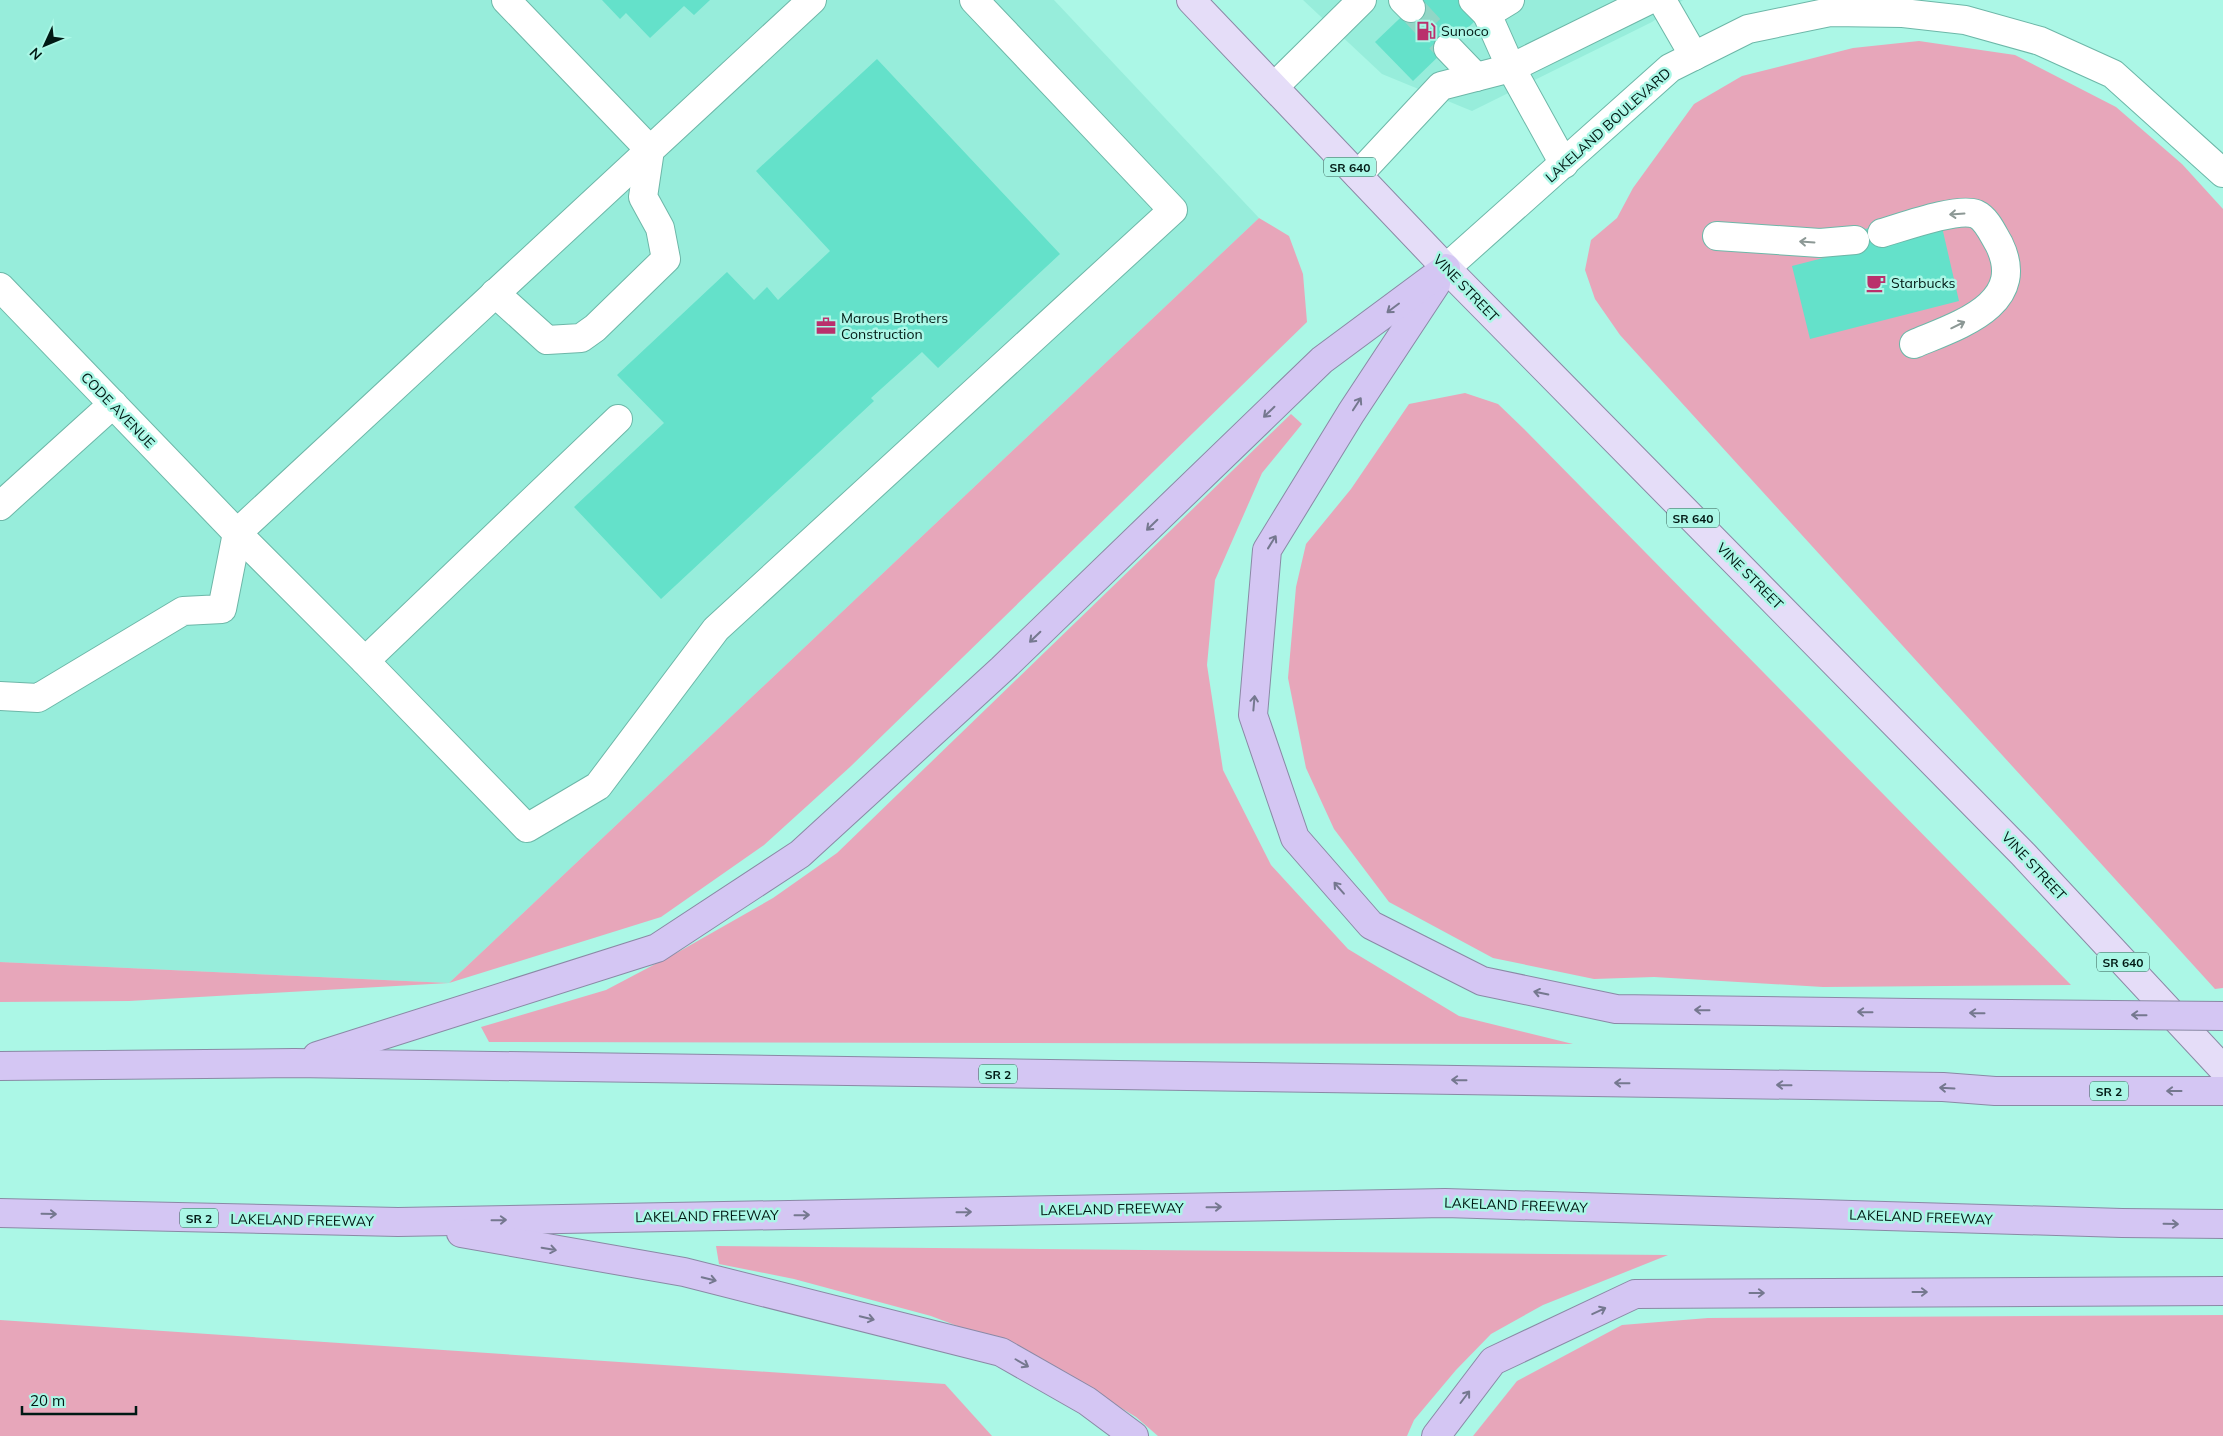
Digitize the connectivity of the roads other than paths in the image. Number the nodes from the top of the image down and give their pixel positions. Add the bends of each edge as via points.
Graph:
1 (506, 0) edge
2 (812, 0) edge
3 (974, 0) edge
4 (1191, 0) edge
5 (1362, 0) edge
6 (1660, 0) edge
7 (1636, 3) edge
8 (1490, 5) edge
9 (1448, 48) tunnel mouth
10 (1694, 56) junction
11 (1511, 68) junction
12 (1476, 77) junction
13 (1274, 87) junction
14 (650, 150) junction
15 (1564, 164) junction
16 (2223, 173) edge
17 (1358, 175) junction
18 (1882, 232) dead end
19 (1717, 236) dead end
20 (1856, 240) dead end
21 (1446, 268) junction
22 (0, 287) edge
23 (495, 293) junction
24 (1914, 344) dead end
25 (113, 404) junction
26 (618, 419) dead end
27 (0, 506) edge
28 (236, 534) junction
29 (365, 661) junction
30 (0, 696) edge
31 (2223, 1016) edge
32 (294, 1063) junction
33 (0, 1066) edge
34 (2223, 1069) edge
35 (2223, 1091) edge
36 (0, 1213) edge
37 (398, 1222) junction
38 (2223, 1224) edge
39 (2223, 1291) edge
40 (1134, 1436) edge
41 (1436, 1436) edge

1 - 14 street
2 - 14 street
3 - 29 street, CODE AVENUE via 1173,210 716,629 598,786 527,828
4 - 13 main road, VINE STREET / SR 640
5 - 13 street
6 - 10 street
7 - 11 street
8 - 11 street
9 - 12 street
10 - 15 street, LAKELAND BOULEVARD via 1670,68
10 - 16 street, LAKELAND BOULEVARD via 1748,29 1830,12 1903,13 1964,20 2040,41 2113,74
11 - 12 street
11 - 15 street
12 - 17 street via 1441,86
13 - 17 main road, VINE STREET / SR 640
14 - 23 street
14 - 23 street via 643,197 660,228 666,259 595,328 580,338 547,340
15 - 21 street, LAKELAND BOULEVARD
17 - 21 main road, VINE STREET / SR 640
24 -> 18 street via 1961,324 1987,308 2002,291 2006,270 2001,249 1990,226 1976,214 1955,212
20 -> 19 street via 1820,243
31 -> 21 highway, bridge via 1616,1009 1482,981 1371,925 1295,838 1253,715 1267,550
21 -> 32 highway via 1322,360 1002,669 800,854 657,948
21 - 34 main road, VINE STREET / SR 640 via 1939,767
22 - 25 street, CODE AVENUE
23 - 28 street
25 - 27 street
25 - 28 street, CODE AVENUE
26 - 29 street
28 - 29 street, CODE AVENUE
28 - 30 street via 222,609 183,611 38,698
32 - 33 highway, SR 2
35 -> 32 highway, SR 2 via 1995,1091 1942,1087
36 -> 37 highway, LAKELAND FREEWAY / SR 2
37 -> 38 highway, LAKELAND FREEWAY / SR 2 via 1445,1203
37 -> 40 highway via 684,1272 1001,1352 1087,1401
41 -> 39 highway via 1492,1361 1635,1294

